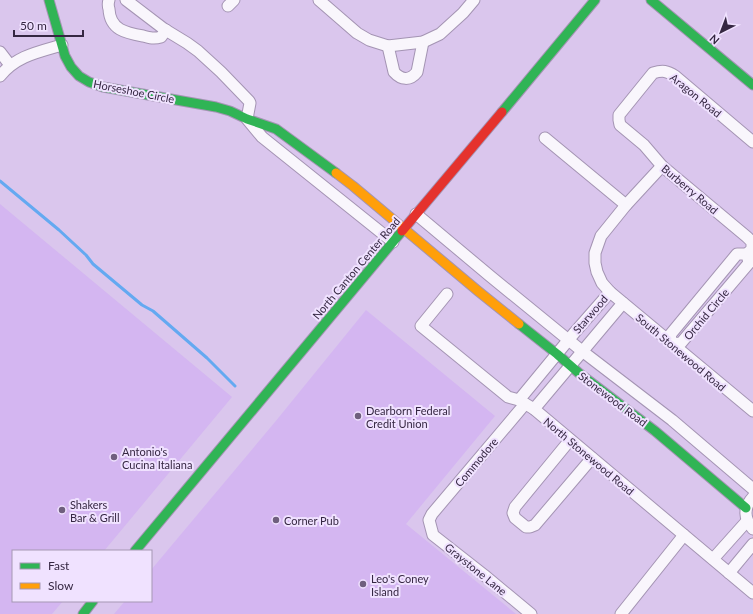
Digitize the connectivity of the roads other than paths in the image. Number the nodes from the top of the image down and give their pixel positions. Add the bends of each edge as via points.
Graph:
1 (49, 0) edge
2 (110, 0) edge
3 (126, 0) edge
4 (319, 0) edge
5 (474, 0) edge
6 (595, 0) edge
7 (651, 0) edge
8 (166, 30) junction
9 (423, 42) junction
10 (62, 45) junction
11 (388, 46) junction
12 (0, 52) edge
13 (10, 65) junction
14 (0, 76) edge
15 (753, 85) edge
16 (247, 119) junction
17 (625, 129) joint
18 (545, 138) dead end
19 (753, 142) edge
20 (303, 148) junction
21 (293, 161) junction
22 (662, 166) junction
23 (369, 198) junction
24 (626, 205) junction
25 (358, 213) junction
26 (416, 214) junction
27 (404, 229) junction
28 (393, 242) junction
29 (750, 252) edge
30 (490, 276) junction
31 (478, 291) junction
32 (610, 292) junction
33 (447, 294) dead end
34 (623, 303) junction
35 (568, 340) junction
36 (672, 344) junction
37 (582, 351) junction
38 (557, 354) junction
39 (570, 366) junction
40 (526, 404) junction
41 (753, 411) edge
42 (570, 440) junction
43 (592, 458) junction
44 (753, 489) edge
45 (753, 497) edge
46 (746, 508) junction
47 (429, 520) joint
48 (750, 525) edge
49 (684, 536) junction
50 (753, 544) edge
51 (136, 550) edge
52 (713, 559) junction
53 (729, 573) junction
54 (753, 593) edge
55 (93, 602) edge
56 (83, 614) edge
57 (531, 614) edge
58 (620, 614) edge

1 - 10 street, Horseshoe Circle
2 - 8 street via 108,2 111,21 125,33 155,39 161,37
3 - 8 street
4 - 11 street via 357,33
5 - 9 street via 440,34
6 - 26 street, North Canton Center Road
7 - 15 street
8 - 16 street via 198,51 249,101
9 - 11 street
9 - 11 street via 417,72 407,79 394,72
10 - 13 street via 29,55
10 - 16 street, Horseshoe Circle via 71,67 89,82 103,87 216,107
12 - 13 street
13 - 14 street
16 - 20 street, Horseshoe Circle via 276,129
16 - 21 street, Horseshoe Circle via 262,137
17 - 19 street, Aragon Road via 620,125 619,115 653,73 660,71 675,76
17 - 22 street, Burberry Road via 644,145
18 - 24 street
20 - 21 street
20 - 23 street, Horseshoe Circle
21 - 25 street, Horseshoe Circle
22 - 24 street, Starwood
22 - 29 street, Burberry Road via 747,237 752,242
23 - 25 street
23 - 27 street, Horseshoe Circle
24 - 32 street, Starwood via 601,236 595,253 597,272
25 - 28 street, Horseshoe Circle
26 - 27 street, North Canton Center Road
26 - 30 street, Stonewood Road
27 - 28 street, North Canton Center Road
27 - 31 street, Stonewood Road
28 - 51 street, North Canton Center Road
29 - 36 street, Orchid Circle via 737,254 670,335
30 - 31 street
30 - 35 street, Stonewood Road
31 - 38 street, Stonewood Road
32 - 34 street, South Stonewood Road
32 - 35 street, Starwood
33 - 40 street, North Stonewood Road via 421,326 508,397
34 - 36 street, South Stonewood Road
34 - 37 street, Starwood
35 - 37 street, Stonewood Road
35 - 38 street, Starwood
36 - 41 street, South Stonewood Road
37 - 39 street, Starwood
37 - 44 street, Stonewood Road via 672,420
38 - 39 street, Stonewood Road
38 - 40 street, Starwood
39 - 40 street, Starwood
39 - 46 street, Stonewood Road via 655,431
40 - 42 street, North Stonewood Road
40 - 47 street, Commodore
42 - 43 street, North Stonewood Road
42 - 43 street via 515,507 515,518 526,527 535,525
43 - 49 street, North Stonewood Road
45 - 46 street
46 - 48 street
47 - 57 street, Graystone Lane via 433,535
48 - 52 street
49 - 52 street, North Stonewood Road
49 - 58 street
50 - 53 street
52 - 53 street, North Stonewood Road
53 - 54 street, North Stonewood Road
55 - 56 street

